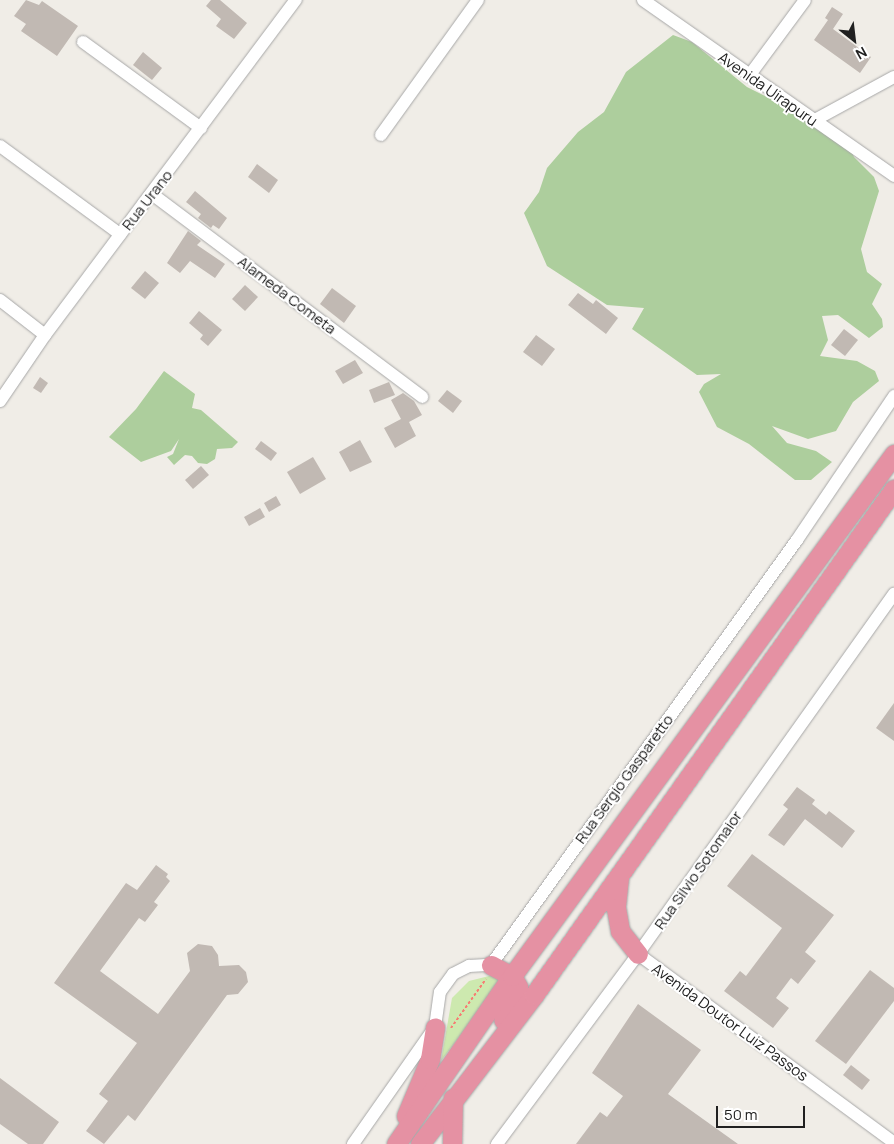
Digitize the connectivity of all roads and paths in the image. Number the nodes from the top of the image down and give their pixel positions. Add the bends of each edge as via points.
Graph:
1 (296, 0) edge
2 (478, 0) edge
3 (643, 0) edge
4 (805, 0) edge
5 (82, 42) dead end
6 (749, 76) junction
7 (894, 77) edge
8 (813, 120) junction
9 (201, 128) junction
10 (381, 135) dead end
11 (0, 146) edge
12 (894, 176) edge
13 (152, 194) junction
14 (120, 234) junction
15 (0, 300) edge
16 (45, 335) junction
17 (894, 396) edge
18 (422, 397) dead end
19 (0, 401) edge
20 (893, 454) edge
21 (894, 489) edge
22 (894, 594) edge
23 (619, 876) junction
24 (638, 954) junction
25 (491, 965) junction
26 (512, 976) junction
27 (434, 1027) junction
28 (452, 1102) junction
29 (894, 1143) edge
30 (353, 1144) edge
31 (395, 1144) edge
32 (420, 1144) edge
33 (452, 1144) edge
34 (497, 1144) edge

1 - 9 street, Rua Urano
2 - 10 street
3 - 6 street, Avenida Uirapuru
4 - 6 street
5 - 9 street
6 - 8 street, Avenida Uirapuru
7 - 8 street
8 - 12 street, Avenida Uirapuru
9 - 13 street, Rua Urano
11 - 14 street
13 - 14 street, Rua Urano
13 - 18 street, Alameda Cometa
14 - 16 street, Rua Urano
15 - 16 street
16 - 19 street, Rua Urano
17 - 25 street, Rua Sergio Gasparetto via 792,548
20 - 26 highway
21 - 23 highway
22 - 24 street, Rua Silvio Sotomaior
23 - 24 highway via 616,908 620,931
23 - 28 highway
24 - 29 street, Avenida Doutor Luiz Passos
24 - 34 street, Rua Silvio Sotomaior
25 - 26 highway
25 - 27 street via 469,966 453,974 440,992
26 - 28 highway via 518,987 511,1007
26 - 31 highway
27 - 30 street
27 - 31 highway via 430,1059
28 - 32 highway
28 - 33 highway

